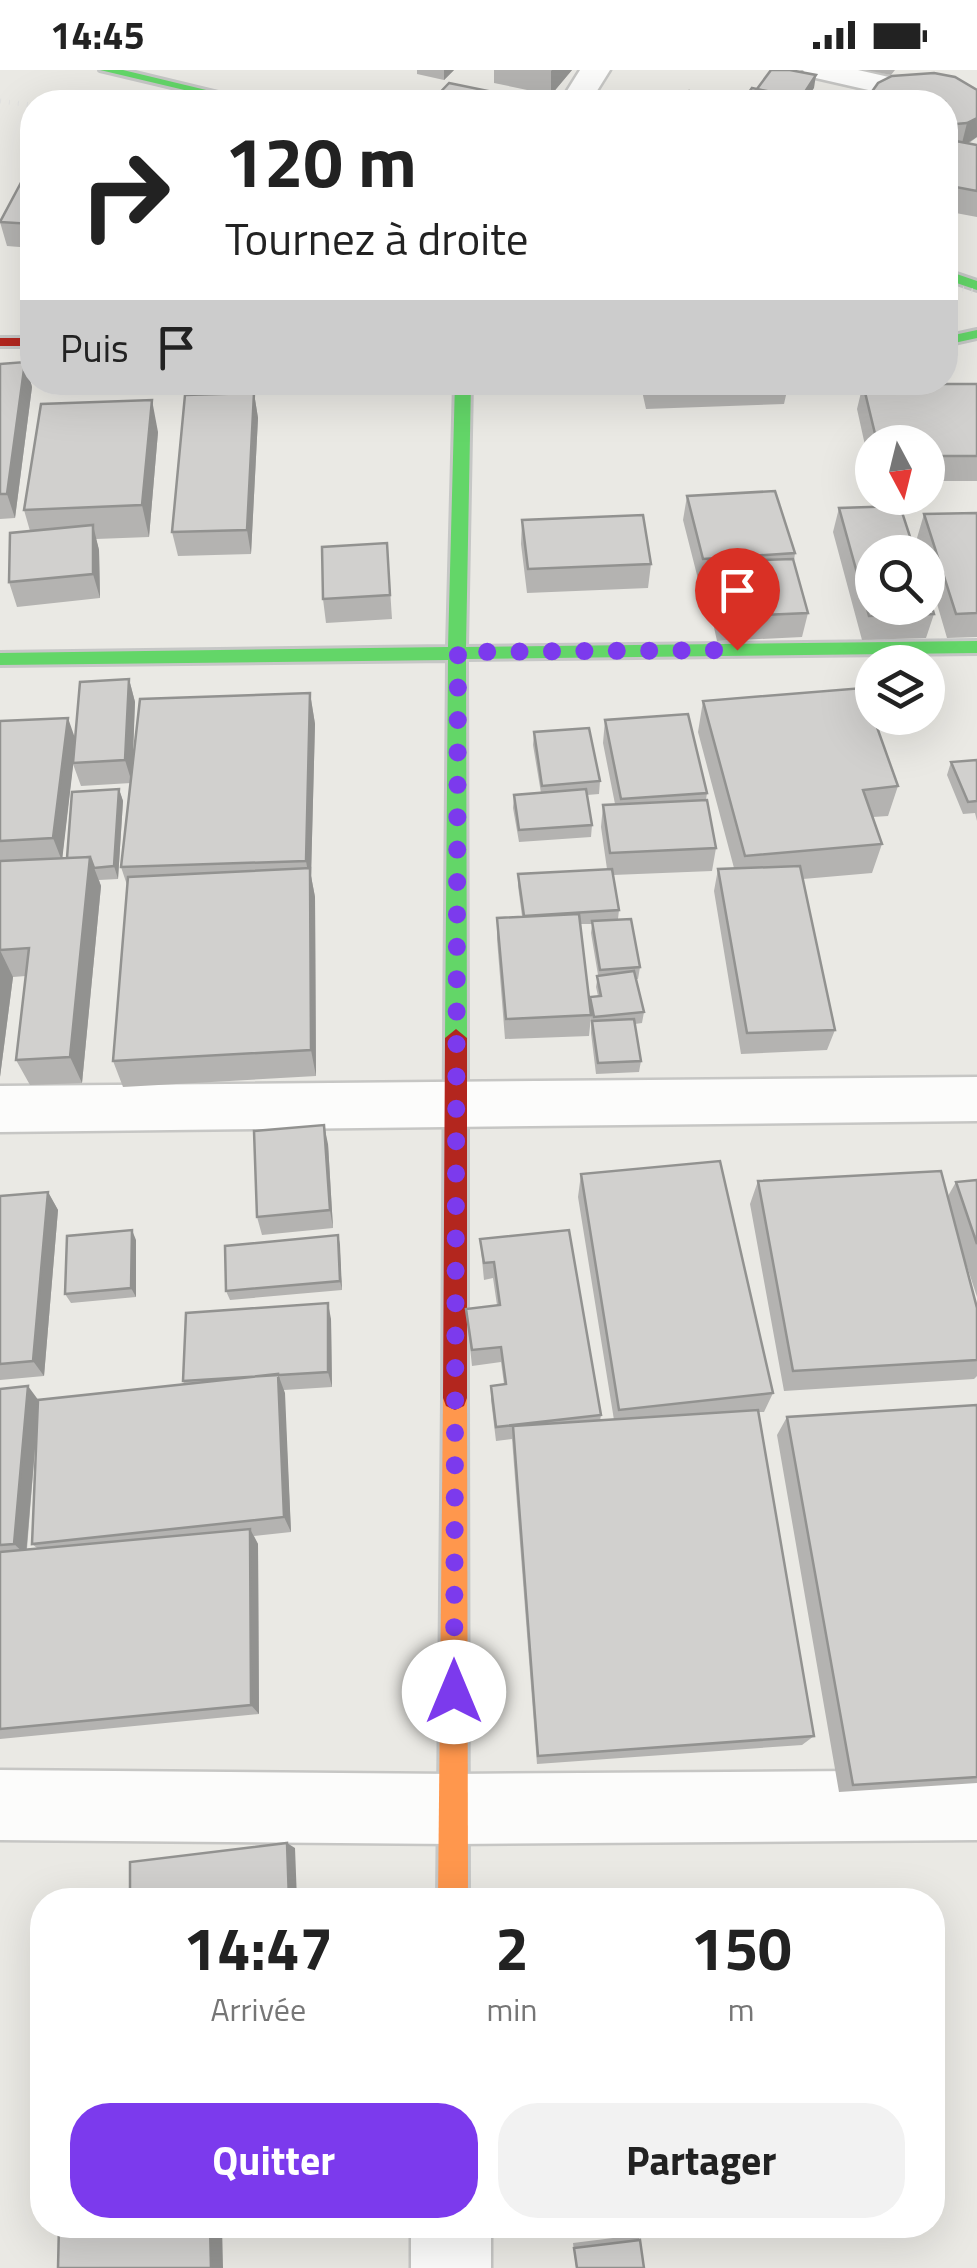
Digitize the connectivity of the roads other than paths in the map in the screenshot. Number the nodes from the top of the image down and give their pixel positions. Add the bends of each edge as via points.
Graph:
1 (106, 70) edge
2 (818, 70) edge
3 (196, 90) edge
4 (906, 90) edge
5 (462, 395) edge
6 (977, 648) edge
7 (458, 652) junction
8 (0, 659) edge
9 (977, 1098) edge
10 (458, 1104) junction
11 (0, 1109) edge
12 (977, 1804) edge
13 (0, 1805) edge
14 (454, 1810) junction
15 (453, 1888) edge
16 (451, 2238) edge
17 (451, 2268) edge

1 - 3 street
2 - 4 street
5 - 7 street
6 - 7 street
7 - 8 street
7 - 10 street
9 - 10 street
10 - 11 street
10 - 14 street
12 - 14 street
13 - 14 street
14 - 15 street
16 - 17 street

